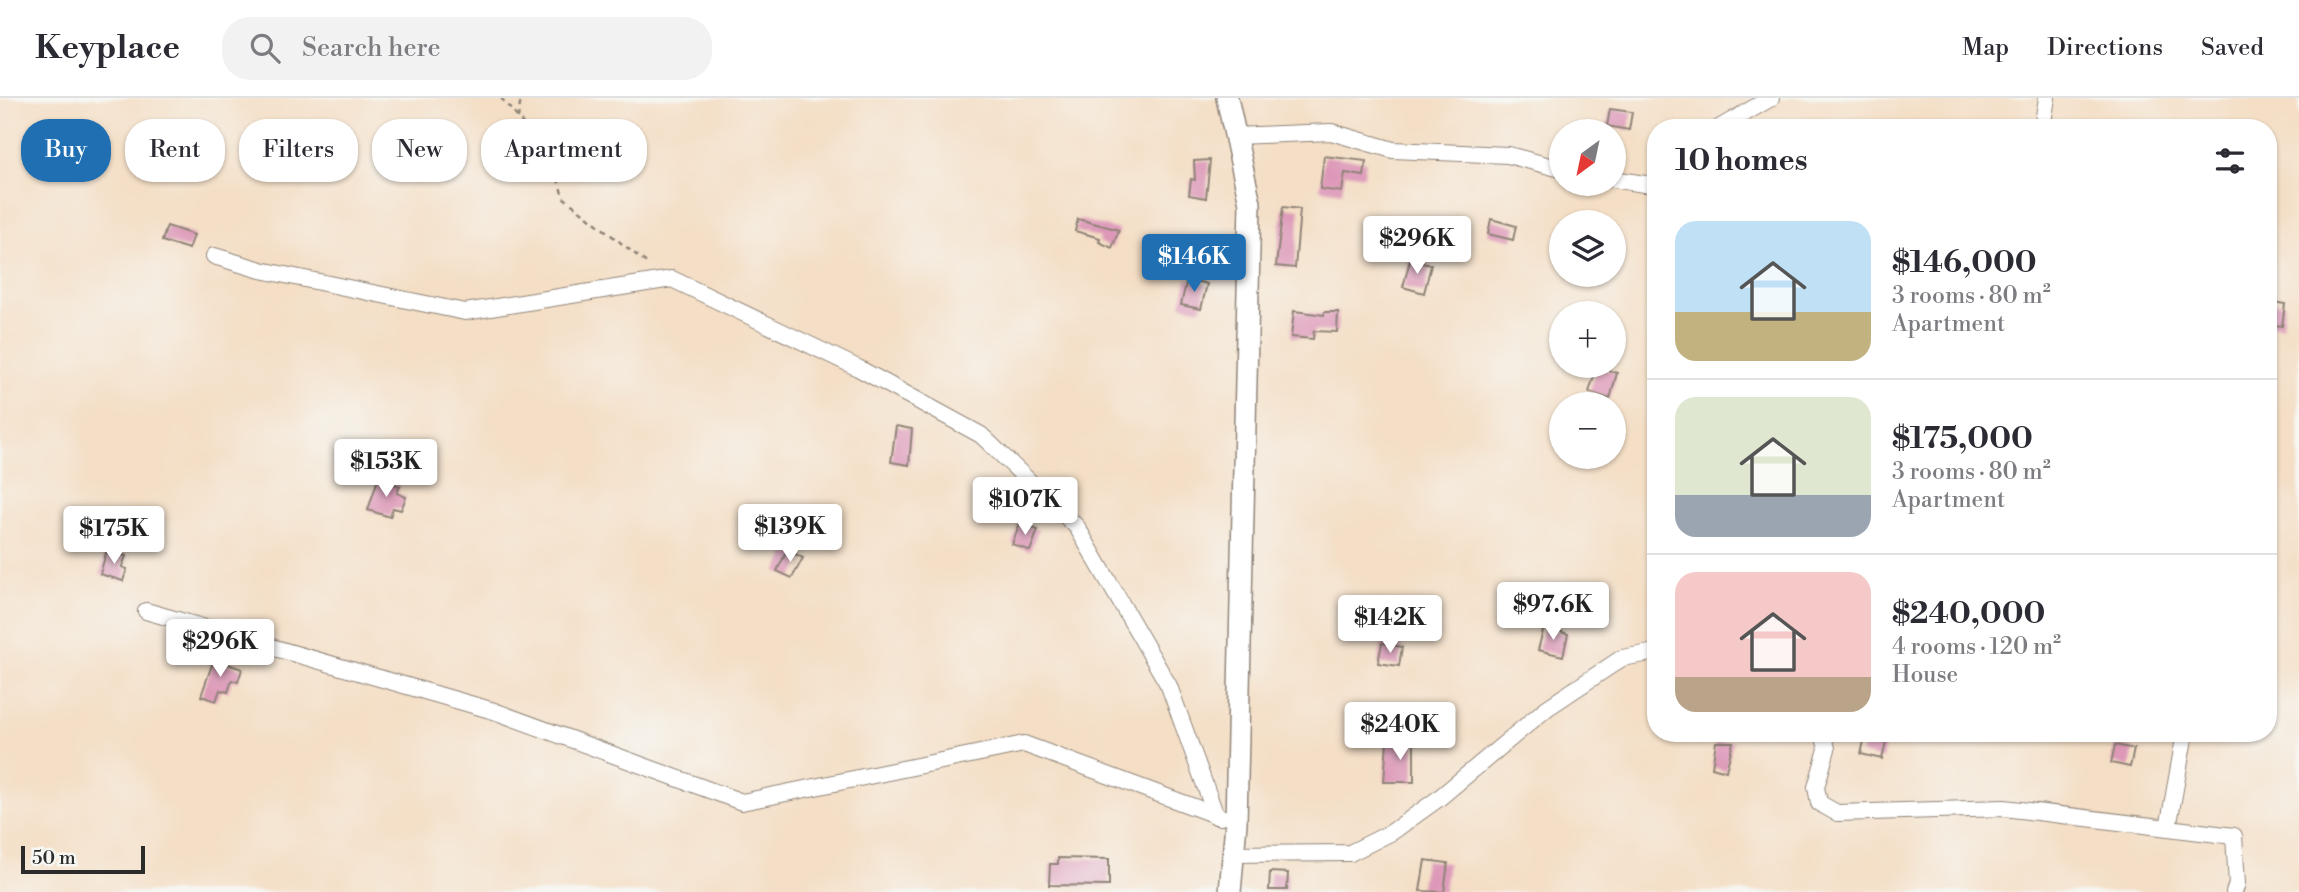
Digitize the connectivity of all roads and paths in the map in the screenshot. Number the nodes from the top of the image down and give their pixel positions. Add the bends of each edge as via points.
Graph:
1 (501, 98) edge
2 (521, 98) edge
3 (1227, 98) edge
4 (1772, 98) edge
5 (2048, 98) edge
6 (517, 118) junction
7 (1735, 119) edge
8 (2044, 119) edge
9 (1235, 136) junction
10 (1549, 166) edge
11 (1626, 181) edge
12 (1647, 184) edge
13 (214, 256) dead end
14 (668, 280) junction
15 (146, 611) dead end
16 (1647, 654) edge
17 (1825, 742) edge
18 (2183, 742) edge
19 (1226, 819) junction
20 (2168, 828) junction
21 (1234, 854) junction
22 (1230, 892) edge
23 (2234, 892) edge

1 - 6 path
2 - 6 path
3 - 9 street
4 - 7 street
5 - 8 street
6 - 14 path via 552,158 563,197
9 - 10 street via 1331,132 1393,150 1508,155
9 - 19 street via 1250,204
11 - 12 street
13 - 14 street via 466,312
14 - 19 street via 858,368 981,435 1067,517 1169,686
15 - 19 street via 494,711 742,802 1024,744
16 - 21 street via 1611,665 1547,708 1420,812 1350,853
17 - 20 street via 1816,787 1819,803 1838,813 2004,808
18 - 20 street
19 - 21 street
20 - 23 street via 2234,836
21 - 22 street

